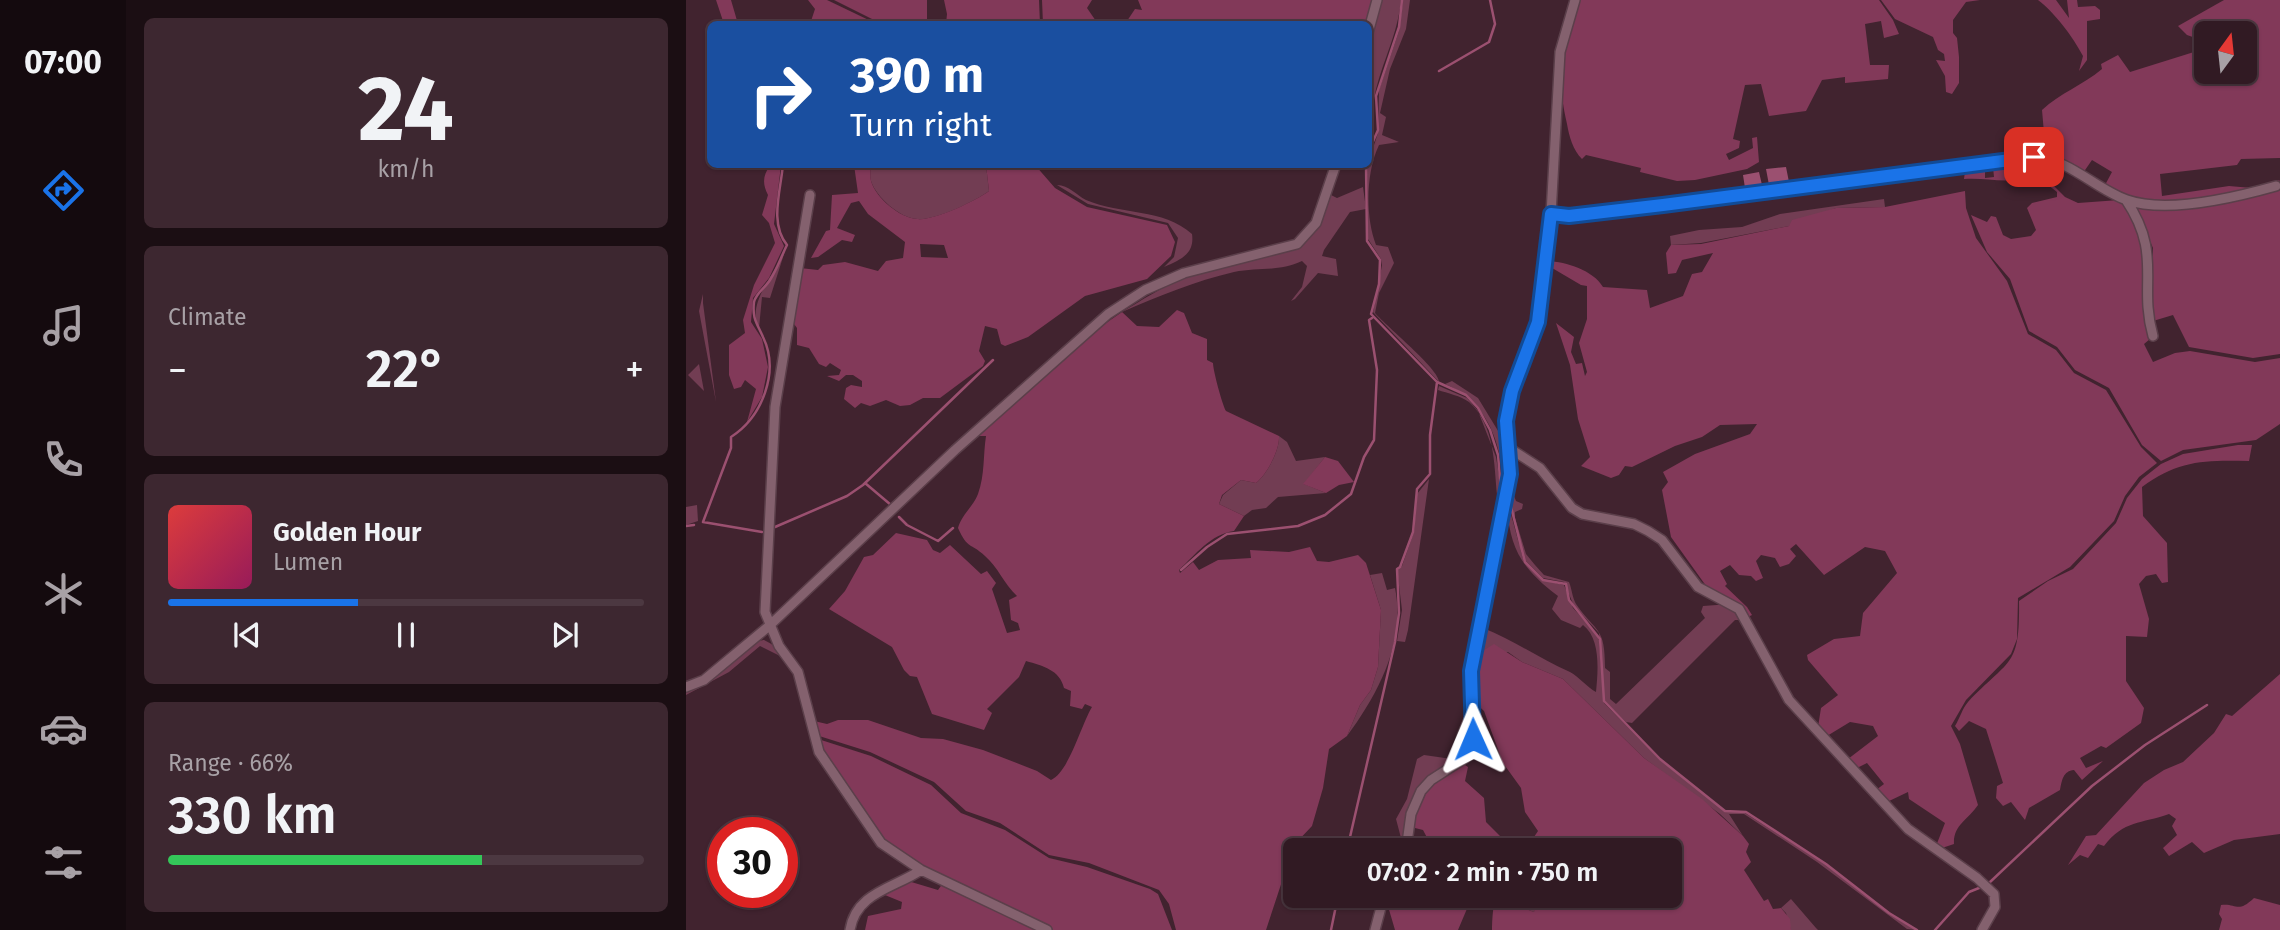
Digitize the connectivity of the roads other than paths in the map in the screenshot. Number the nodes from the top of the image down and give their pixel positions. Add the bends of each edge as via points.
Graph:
1 (1377, 0) edge
2 (1575, 0) edge
3 (1371, 21) edge
4 (1335, 168) edge
5 (2276, 186) dead end
6 (810, 195) dead end
7 (2126, 200) junction
8 (1551, 214) junction
9 (2153, 336) dead end
10 (1509, 448) junction
11 (769, 626) junction
12 (686, 687) edge
13 (1407, 838) edge
14 (921, 870) junction
15 (1381, 908) edge
16 (850, 930) edge
17 (1047, 930) edge
18 (1375, 930) edge
19 (1982, 930) edge

1 - 3 street
2 - 8 street via 1560,52
4 - 11 street via 1316,223 1297,244 1161,282 1093,325
5 - 7 street via 2172,205
6 - 11 street via 772,435 765,612
7 - 8 street via 2074,170 2034,157 1663,205
7 - 9 street via 2149,252 2148,318
8 - 10 street via 1538,322 1512,391 1506,421
10 - 13 street via 1510,474 1471,671 1474,730 1470,752 1421,791 1410,814
10 - 19 street via 1540,468 1573,508 1648,531 1662,540 1698,587 1739,609 1789,700 1908,829 1994,894 1995,907
11 - 12 street via 704,680
11 - 14 street via 799,672 818,751 881,843
14 - 16 street via 872,896 858,910
14 - 17 street
15 - 18 street

